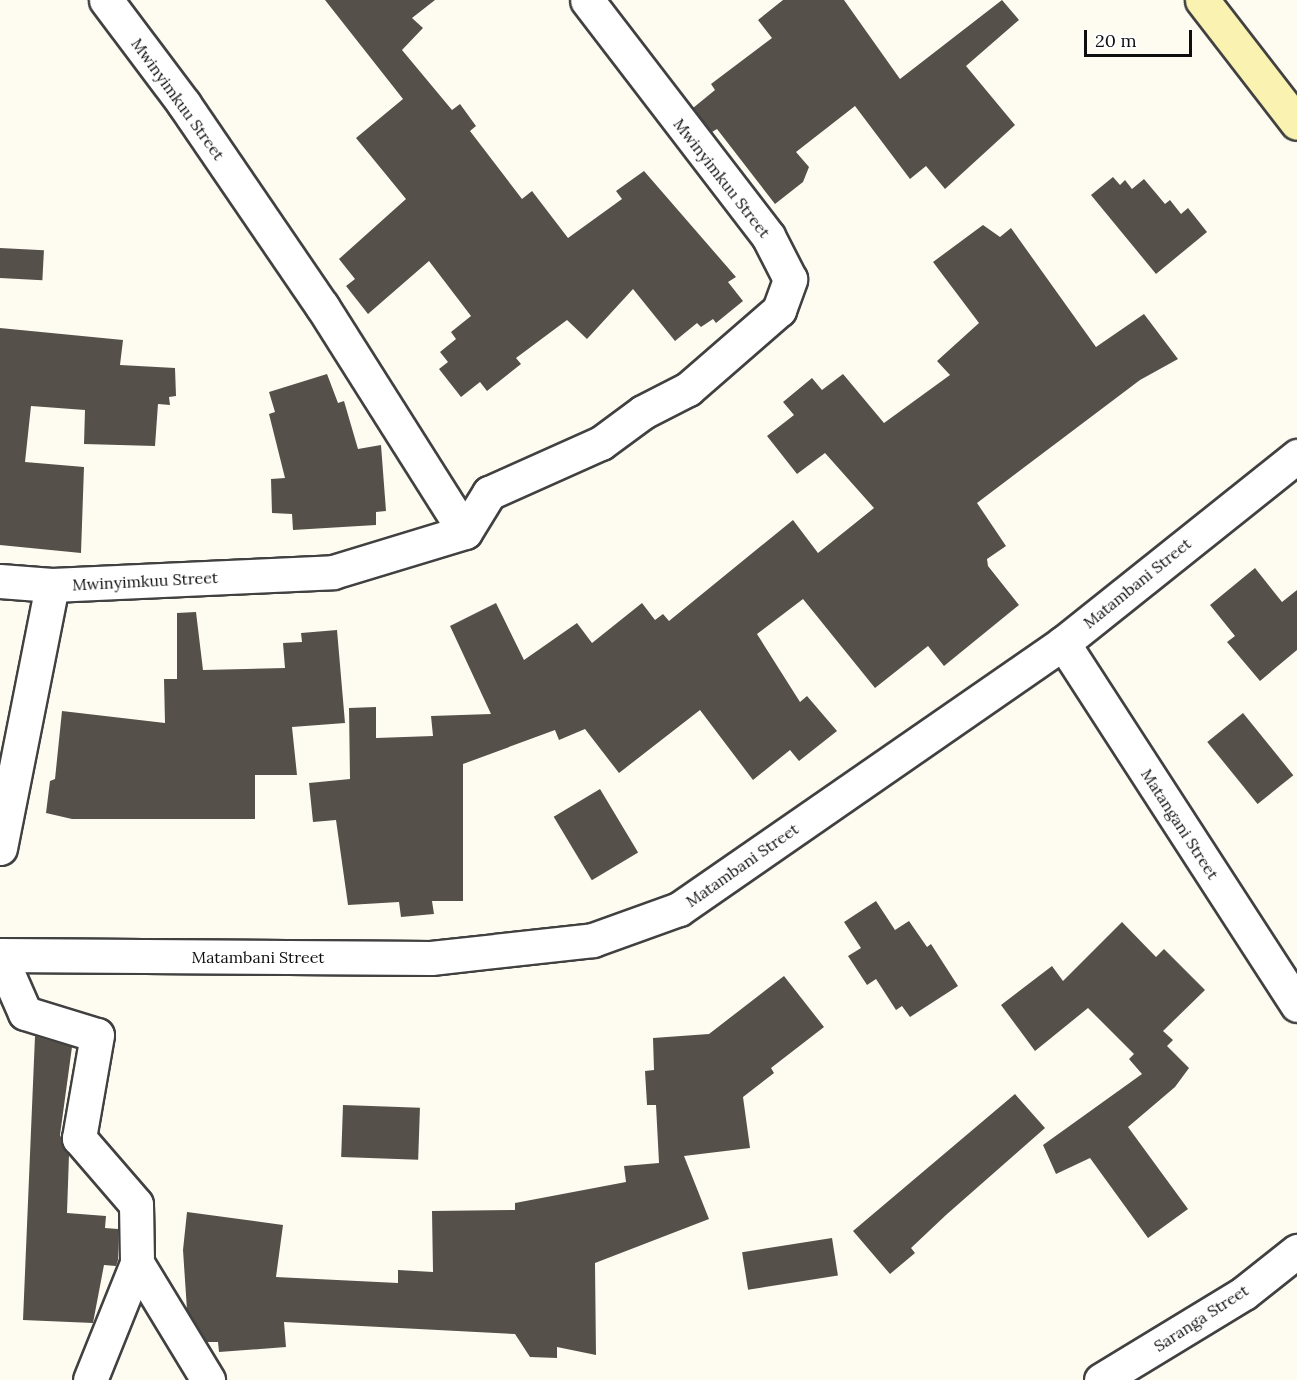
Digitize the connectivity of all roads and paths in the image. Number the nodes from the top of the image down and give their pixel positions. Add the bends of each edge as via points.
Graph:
1 (106, 0) edge
2 (587, 0) edge
3 (1202, 0) edge
4 (1297, 123) edge
5 (1297, 456) edge
6 (465, 532) junction
7 (0, 581) edge
8 (52, 585) junction
9 (1063, 643) junction
10 (0, 848) edge
11 (0, 956) edge
12 (1297, 1005) edge
13 (1297, 1251) edge
14 (137, 1263) junction
15 (90, 1380) edge
16 (208, 1380) edge
17 (1101, 1380) edge

1 - 6 street, Mwinyimkuu Street via 184,104 315,297
2 - 6 street, Mwinyimkuu Street via 768,236 789,279 779,310 688,389 643,412 601,443 489,493
3 - 4 main road
5 - 9 street, Matambani Street
6 - 8 street, Mwinyimkuu Street via 333,572
7 - 8 street
8 - 10 street, Mwinyimkuu Street
9 - 11 street, Matambani Street via 679,909 593,940 431,958
9 - 12 street, Matangani Street
11 - 14 street via 25,1013 97,1035 79,1138 136,1203
13 - 17 street, Saranga Street via 1235,1299
14 - 15 street
14 - 16 street

